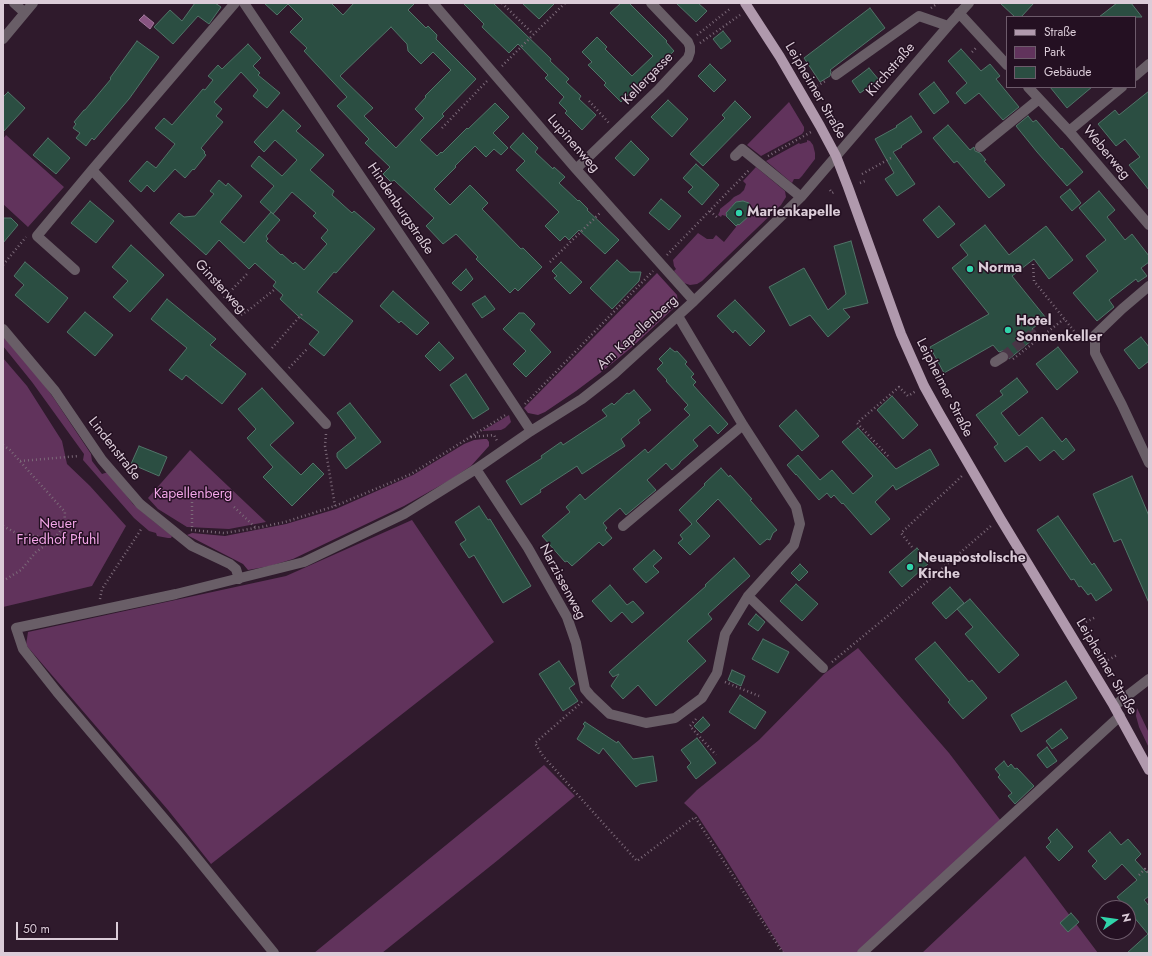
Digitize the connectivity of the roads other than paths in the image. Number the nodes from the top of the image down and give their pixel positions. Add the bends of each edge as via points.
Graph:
1 (14, 3) edge
2 (32, 3) edge
3 (235, 3) edge
4 (244, 3) edge
5 (433, 3) edge
6 (650, 3) edge
7 (969, 3) edge
8 (747, 6) edge
9 (24, 12) junction
10 (959, 13) junction
11 (948, 26) junction
12 (3, 39) edge
13 (1006, 64) edge
14 (1149, 64) edge
15 (836, 75) dead end
16 (1136, 75) edge
17 (1029, 88) edge
18 (1121, 88) edge
19 (1039, 99) junction
20 (1069, 131) junction
21 (980, 146) dead end
22 (735, 156) dead end
23 (836, 156) junction
24 (576, 169) junction
25 (92, 170) junction
26 (801, 197) junction
27 (1149, 225) edge
28 (75, 270) dead end
29 (1149, 286) edge
30 (694, 301) junction
31 (678, 316) junction
32 (3, 329) edge
33 (326, 424) road end
34 (743, 425) junction
35 (532, 431) junction
36 (1148, 460) edge
37 (476, 469) junction
38 (623, 526) dead end
39 (238, 579) junction
40 (748, 596) junction
41 (823, 668) road end
42 (1149, 679) edge
43 (1114, 706) junction
44 (1120, 716) junction
45 (1149, 770) edge
46 (274, 953) edge
47 (862, 953) edge

1 - 9 street
2 - 9 street
3 - 25 street
4 - 35 street, Hindenburgstraße
5 - 24 street, Lupinenweg
6 - 24 street, Kellergasse via 689,44 688,58 660,89
7 - 10 street, Kirchstraße
8 - 23 main road, Leipheimer Straße via 780,57
9 - 12 street
10 - 11 street, Kirchstraße
10 - 13 street
11 - 15 street via 919,16
11 - 23 street, Kirchstraße
14 - 16 street
17 - 19 street, Weberweg
18 - 20 street
19 - 20 street, Weberweg
19 - 21 street
20 - 27 street, Weberweg
22 - 26 street via 742,148
23 - 26 street, Am Kapellenberg
23 - 43 main road, Leipheimer Straße via 901,334 924,386 1000,518
24 - 30 street, Lupinenweg
25 - 28 street via 37,236
25 - 33 street, Ginsterweg
26 - 30 street, Am Kapellenberg
29 - 36 street via 1095,335 1095,353
30 - 31 street, Am Kapellenberg
31 - 34 street, Narzissenweg
31 - 35 street, Am Kapellenberg via 614,374 582,399
32 - 39 street, Lindenstraße via 55,391 102,460 140,504 192,546 230,564 236,569
34 - 38 street
34 - 40 street, Narzissenweg via 796,507 800,524 794,545
35 - 37 street, Am Kapellenberg
37 - 39 street, Am Kapellenberg via 404,514 304,562
37 - 40 street, Narzissenweg via 528,548 567,617 576,643 585,689 610,714 646,723 675,718 702,698 717,673 725,634
39 - 46 street, Am Kapellenberg via 16,628 23,649 57,692 184,841
40 - 41 street
42 - 43 street
43 - 44 main road, Leipheimer Straße
44 - 45 main road, Leipheimer Straße
44 - 47 street

